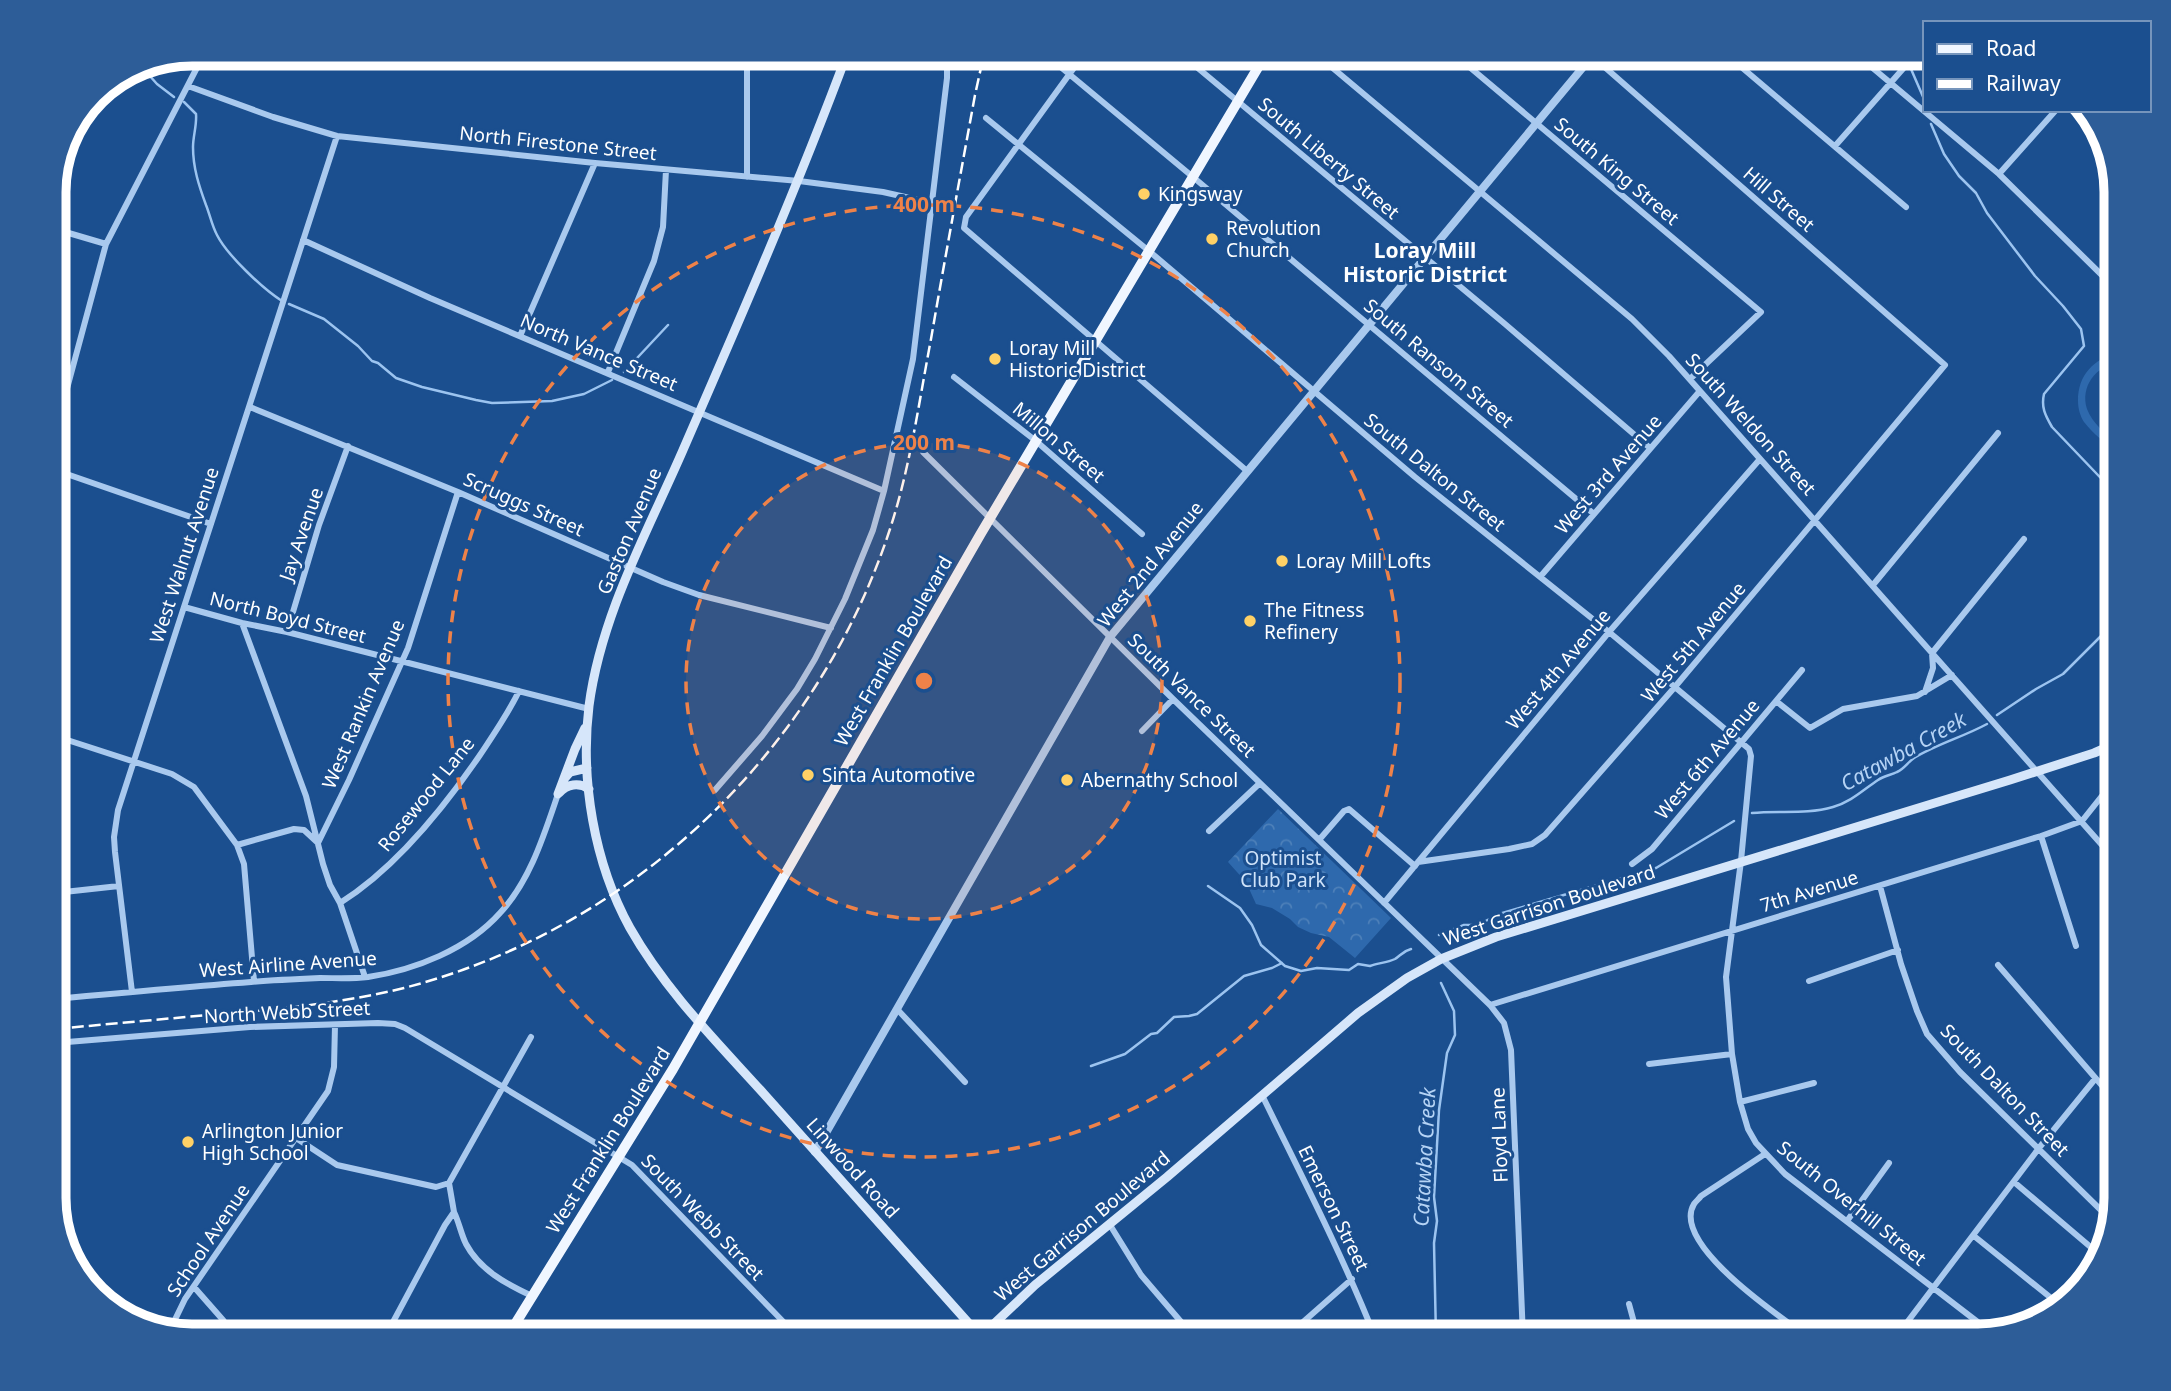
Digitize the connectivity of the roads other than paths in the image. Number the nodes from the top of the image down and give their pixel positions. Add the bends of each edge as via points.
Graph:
1 (198, 66) edge
2 (747, 66) edge
3 (842, 66) edge
4 (947, 66) edge
5 (1059, 66) edge
6 (1075, 66) edge
7 (1195, 66) edge
8 (1259, 66) edge
9 (1330, 66) edge
10 (1468, 66) edge
11 (1584, 66) edge
12 (1605, 66) edge
13 (1740, 66) edge
14 (1870, 66) edge
15 (1906, 66) edge
16 (1069, 74) junction
17 (1891, 83) junction
18 (188, 86) junction
19 (1238, 102) junction
20 (1923, 110) edge
21 (1925, 112) edge
22 (2054, 112) edge
23 (986, 118) dead end
24 (1536, 124) junction
25 (337, 136) junction
26 (1018, 144) junction
27 (1835, 146) junction
28 (595, 163) junction
29 (666, 170) junction
30 (1999, 174) junction
31 (747, 177) junction
32 (1194, 177) junction
33 (799, 181) junction
34 (1480, 191) junction
35 (932, 203) junction
36 (1906, 206) dead end
37 (67, 233) edge
38 (303, 240) junction
39 (106, 244) junction
40 (1149, 251) junction
41 (1424, 258) junction
42 (2104, 276) edge
43 (1369, 325) junction
44 (520, 336) junction
45 (1096, 341) junction
46 (1945, 365) joint
47 (608, 372) junction
48 (954, 377) dead end
49 (1690, 379) junction
50 (67, 389) edge
51 (1313, 392) junction
52 (1699, 392) junction
53 (250, 407) junction
54 (700, 412) junction
55 (1998, 433) dead end
56 (1036, 441) junction
57 (348, 446) junction
58 (1650, 448) junction
59 (923, 452) dead end
60 (1760, 459) junction
61 (1247, 471) junction
62 (67, 474) edge
63 (884, 491) junction
64 (458, 492) junction
65 (1594, 514) junction
66 (990, 519) junction
67 (1816, 520) junction
68 (211, 524) junction
69 (1142, 534) dead end
70 (2024, 539) dead end
71 (631, 568) junction
72 (1540, 577) junction
73 (1873, 585) junction
74 (184, 607) junction
75 (242, 623) junction
76 (831, 628) junction
77 (287, 632) junction
78 (1609, 632) junction
79 (1110, 637) junction
80 (1932, 653) junction
81 (401, 663) junction
82 (1801, 670) dead end
83 (1952, 675) junction
84 (1674, 688) junction
85 (519, 691) junction
86 (1924, 693) junction
87 (1173, 699) junction
88 (1776, 701) junction
89 (589, 714) junction
90 (1142, 731) dead end
91 (67, 740) edge
92 (1741, 742) junction
93 (2104, 749) edge
94 (134, 762) junction
95 (587, 768) junction
96 (2038, 771) junction
97 (564, 779) junction
98 (1260, 783) junction
99 (589, 789) junction
100 (715, 790) dead end
101 (2104, 793) edge
102 (558, 794) junction
103 (2082, 821) junction
104 (1209, 831) dead end
105 (2041, 836) junction
106 (1319, 840) junction
107 (318, 843) junction
108 (237, 845) junction
109 (2104, 847) edge
110 (1741, 861) junction
111 (1417, 864) junction
112 (1632, 864) dead end
113 (119, 886) junction
114 (1880, 886) junction
115 (67, 892) edge
116 (340, 903) junction
117 (1384, 903) junction
118 (1731, 931) junction
119 (2076, 946) dead end
120 (1898, 950) junction
121 (1441, 959) junction
122 (1998, 965) dead end
123 (365, 977) junction
124 (254, 981) junction
125 (1809, 982) dead end
126 (132, 992) junction
127 (67, 998) edge
128 (1490, 1005) junction
129 (897, 1009) junction
130 (700, 1021) junction
131 (335, 1025) junction
132 (531, 1037) dead end
133 (67, 1042) edge
134 (1732, 1054) junction
135 (1648, 1064) dead end
136 (2095, 1079) junction
137 (965, 1082) dead end
138 (1814, 1083) dead end
139 (504, 1087) junction
140 (2104, 1089) edge
141 (1262, 1096) junction
142 (1740, 1102) junction
143 (296, 1139) junction
144 (2039, 1148) junction
145 (815, 1152) junction
146 (1765, 1154) junction
147 (618, 1156) junction
148 (1889, 1163) dead end
149 (2014, 1182) junction
150 (449, 1183) junction
151 (454, 1212) junction
152 (2103, 1213) edge
153 (1847, 1221) junction
154 (1110, 1225) junction
155 (1974, 1236) junction
156 (2094, 1250) edge
157 (1352, 1279) junction
158 (194, 1287) junction
159 (1934, 1288) junction
160 (532, 1296) junction
161 (2053, 1300) edge
162 (1629, 1304) dead end
163 (174, 1323) edge
164 (226, 1324) edge
165 (392, 1324) edge
166 (515, 1324) edge
167 (785, 1324) edge
168 (969, 1324) edge
169 (994, 1324) edge
170 (1183, 1324) edge
171 (1301, 1324) edge
172 (1370, 1324) edge
173 (1522, 1324) edge
174 (1634, 1324) edge
175 (1791, 1324) edge
176 (1907, 1324) edge
177 (1980, 1324) edge

1 - 18 street
2 - 31 street
3 - 33 main road, Gaston Avenue
4 - 35 street
5 - 16 street, South Ransom Street
6 - 16 street
7 - 19 street, South Liberty Street
8 - 19 main road, West Franklin Boulevard
9 - 34 street, South Weldon Street
10 - 24 street, South King Street
11 - 24 street, West 2nd Avenue
12 - 46 street, Hill Street
13 - 27 street
14 - 17 street
15 - 17 street
16 - 26 street
16 - 32 street, South Ransom Street
17 - 20 street
17 - 27 street
18 - 25 street, North Firestone Street
18 - 39 street
19 - 32 main road, West Franklin Boulevard
19 - 41 street, South Liberty Street
21 - 30 street
22 - 30 street
23 - 26 street, South Dalton Street
24 - 34 street, West 2nd Avenue
24 - 49 street, South King Street via 1760,312
25 - 28 street, North Firestone Street
25 - 38 street, West Walnut Avenue
26 - 40 street, South Dalton Street
26 - 45 street via 964,225
27 - 36 street
28 - 29 street, North Firestone Street
28 - 44 street
29 - 31 street, North Firestone Street
29 - 47 street via 663,227 654,261
30 - 42 street
31 - 33 street, North Firestone Street
32 - 40 main road, West Franklin Boulevard
32 - 43 street, South Ransom Street
33 - 35 street, North Firestone Street
33 - 54 main road, Gaston Avenue
34 - 41 street, West 2nd Avenue
34 - 49 street, South Weldon Street via 1632,319
35 - 63 street via 913,359
37 - 39 street
38 - 44 street, North Vance Street
38 - 53 street, West Walnut Avenue
39 - 50 street
40 - 45 main road, West Franklin Boulevard
40 - 51 street, South Dalton Street
41 - 43 street, West 2nd Avenue
41 - 58 street, South Liberty Street
43 - 51 street, West 2nd Avenue
43 - 65 street, South Ransom Street
44 - 47 street, North Vance Street
45 - 56 main road, West Franklin Boulevard
45 - 61 street
46 - 67 street, West 5th Avenue
47 - 54 street, North Vance Street
48 - 56 street, Millon Street
49 - 52 street, South Weldon Street
51 - 61 street, West 2nd Avenue
51 - 72 street, South Dalton Street
52 - 58 street, West 3rd Avenue
52 - 60 street, South Weldon Street
53 - 57 street, Scruggs Street
53 - 68 street, West Walnut Avenue
54 - 63 street, North Vance Street
54 - 71 main road, Gaston Avenue
55 - 73 street
56 - 66 main road, West Franklin Boulevard
56 - 69 street, Millon Street
57 - 64 street, Scruggs Street
57 - 77 street, Jay Avenue
58 - 65 street, West 3rd Avenue
59 - 66 street, South Vance Street
60 - 67 street, South Weldon Street
60 - 78 street, West 4th Avenue
61 - 79 street, West 2nd Avenue
62 - 68 street
63 - 76 street via 873,530
64 - 71 street, Scruggs Street
64 - 81 street, West Rankin Avenue
65 - 72 street, West 3rd Avenue
66 - 79 street, South Vance Street
66 - 130 main road, West Franklin Boulevard
67 - 73 street, South Weldon Street
67 - 84 street, West 5th Avenue
68 - 74 street, West Walnut Avenue
70 - 80 street
71 - 76 street, Scruggs Street via 699,595
71 - 89 main road, Gaston Avenue via 597,660
72 - 78 street, South Dalton Street
73 - 80 street, South Weldon Street
74 - 75 street, North Boyd Street
74 - 94 street, West Walnut Avenue
75 - 77 street, North Boyd Street
75 - 107 street via 306,796
76 - 100 street via 787,702
77 - 81 street, North Boyd Street
78 - 84 street, South Dalton Street
78 - 111 street, West 4th Avenue
79 - 87 street, South Vance Street
79 - 129 street, West 2nd Avenue
80 - 83 street, South Weldon Street
80 - 86 street via 1931,676
81 - 85 street, North Boyd Street
81 - 107 street, West Rankin Avenue
82 - 88 street, West 6th Avenue
83 - 86 street
83 - 96 street, South Weldon Street
84 - 92 street, South Dalton Street
84 - 111 street, West 5th Avenue via 1539,840
85 - 89 street, North Boyd Street
85 - 116 street, Rosewood Lane via 497,730 441,807 377,877
86 - 88 street via 1843,709 1811,728
87 - 90 street
87 - 98 street, South Vance Street
88 - 92 street, West 6th Avenue
89 - 95 main road, Gaston Avenue
89 - 97 main road
91 - 94 street
92 - 110 street via 1751,756
92 - 112 street, West 6th Avenue via 1652,849
93 - 96 main road, West Garrison Boulevard
94 - 108 street via 172,774 194,787
94 - 113 street, West Walnut Avenue via 116,823
95 - 97 main road via 570,772
95 - 99 main road, Gaston Avenue
96 - 103 street, South Weldon Street
96 - 110 main road, West Garrison Boulevard
97 - 102 main road
98 - 104 street
98 - 106 street, South Vance Street
99 - 102 main road via 573,785
99 - 130 main road, Gaston Avenue via 604,862 631,929 664,979
101 - 103 street
102 - 123 street, West Airline Avenue via 528,870 500,914 465,942 436,957
103 - 105 street, 7th Avenue
103 - 109 street, South Weldon Street
105 - 114 street, 7th Avenue
105 - 119 street
106 - 111 street via 1347,809
106 - 117 street, South Vance Street
107 - 108 street via 304,830 294,829
107 - 116 street
108 - 124 street via 247,886
110 - 118 street, South Overhill Street
110 - 121 main road, West Garrison Boulevard via 1496,937
111 - 117 street, West 4th Avenue
113 - 115 street
113 - 126 street, West Walnut Avenue
114 - 118 street, 7th Avenue
114 - 120 street, South Dalton Street
116 - 123 street
117 - 121 street, South Vance Street
118 - 128 street, 7th Avenue
118 - 134 street, South Overhill Street via 1726,977
120 - 125 street
120 - 144 street, South Dalton Street via 1927,1034
121 - 128 street, Floyd Lane
121 - 141 main road, West Garrison Boulevard via 1379,997
122 - 136 street
123 - 124 street, West Airline Avenue
124 - 126 street, West Airline Avenue
126 - 127 street, West Airline Avenue
128 - 173 street, Floyd Lane via 1504,1023 1511,1050
129 - 137 street
129 - 145 street, West 2nd Avenue
130 - 145 main road, Linwood Road
130 - 147 main road, West Franklin Boulevard
131 - 133 street, North Webb Street
131 - 139 street, North Webb Street via 395,1024
131 - 143 street, School Avenue via 328,1091
132 - 139 street
134 - 135 street
134 - 142 street, South Overhill Street
136 - 140 street
136 - 144 street
138 - 142 street
139 - 147 street, South Webb Street
139 - 150 street
141 - 154 main road, West Garrison Boulevard
141 - 157 street, Emerson Street
142 - 146 street, South Overhill Street via 1748,1129
143 - 150 street via 337,1165 436,1187
143 - 158 street, School Avenue
144 - 149 street
144 - 152 street, South Dalton Street
145 - 168 main road, Linwood Road
146 - 153 street, South Overhill Street
146 - 175 street via 1701,1196 1693,1205 1691,1218 1721,1269
147 - 160 main road, West Franklin Boulevard
147 - 167 street, South Webb Street via 636,1169
148 - 153 street
149 - 155 street
149 - 156 street
150 - 151 street
151 - 160 street via 465,1243 483,1267
151 - 165 street
153 - 159 street, South Overhill Street
154 - 169 main road, West Garrison Boulevard
154 - 170 street via 1141,1275
155 - 159 street
155 - 161 street
157 - 171 street
157 - 172 street, Emerson Street
158 - 163 street, School Avenue
158 - 164 street
159 - 176 street
159 - 177 street, South Overhill Street
160 - 166 main road, West Franklin Boulevard
162 - 174 street

